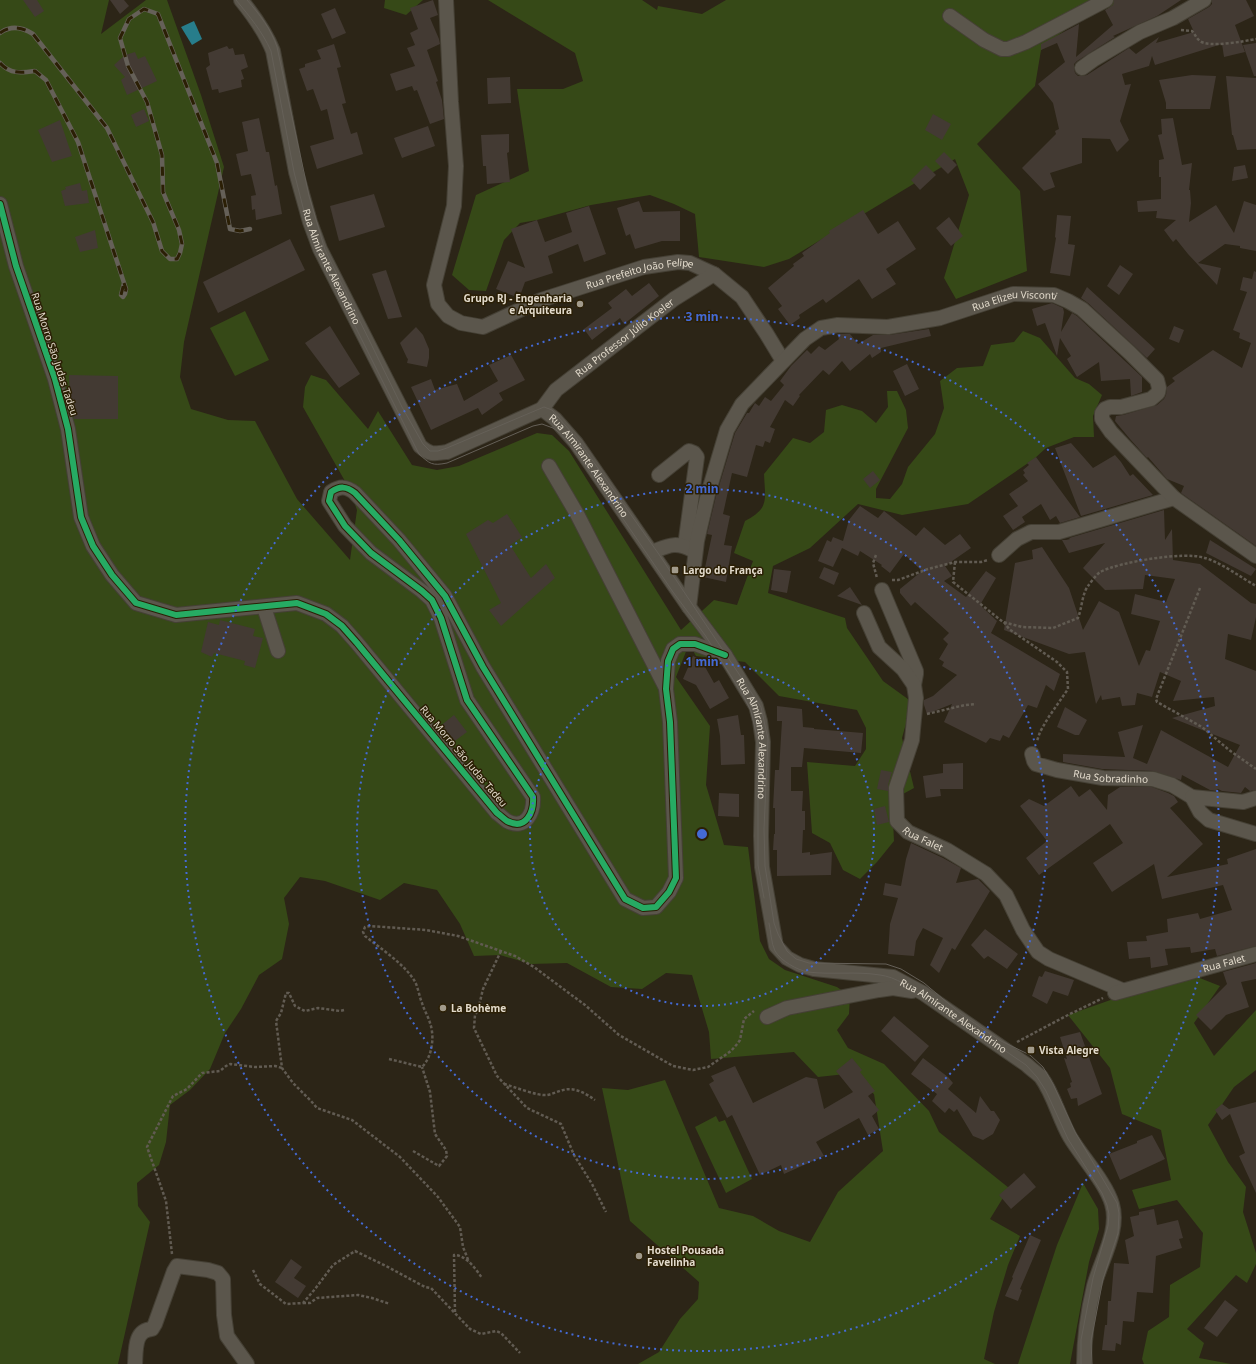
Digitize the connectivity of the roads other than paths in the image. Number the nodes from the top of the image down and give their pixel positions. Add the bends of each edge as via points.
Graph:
1 (241, 0) edge
2 (446, 0) edge
3 (1106, 0) edge
4 (1204, 0) edge
5 (950, 16) dead end
6 (1082, 68) dead end
7 (0, 204) edge
8 (714, 274) junction
9 (783, 361) junction
10 (542, 409) junction
11 (549, 466) dead end
12 (659, 475) dead end
13 (1174, 498) junction
14 (691, 550) junction
15 (652, 552) junction
16 (999, 555) road end
17 (1256, 556) edge
18 (882, 583) road end
19 (689, 606) junction
20 (264, 607) junction
21 (864, 613) dead end
22 (278, 651) dead end
23 (725, 655) junction
24 (914, 685) junction
25 (666, 689) junction
26 (1032, 754) road end
27 (1192, 797) junction
28 (1256, 798) edge
29 (1256, 834) edge
30 (1256, 954) edge
31 (923, 993) junction
32 (763, 1012) road end
33 (134, 1364) edge
34 (247, 1364) edge
35 (1084, 1364) edge

1 - 10 street, Rua Almirante Alexandrino via 260,24 273,51 296,172 320,249 420,446 434,454 447,452
2 - 8 street, Rua Prefeito João Felipe via 456,166 454,206 434,285 438,304 448,316 461,323 484,327 541,300 644,267 678,262 690,263
3 - 5 street via 1008,49 1002,49 984,40
4 - 6 street via 1173,18 1140,32
7 - 20 street, Rua Morro São Judas Tadeu via 16,266 55,379 68,429 81,517 93,546 112,575 136,603 176,615
8 - 9 street, Rua Prefeito João Felipe via 742,297
8 - 10 street, Rua Professor Júlio Koeler via 674,299 556,390
9 - 13 street, Rua Elizeu Visconti via 805,339 821,328 838,325 888,327 940,318 1013,294 1054,295 1082,309 1157,380 1158,393 1151,399 1105,409 1102,419 1111,432
9 - 14 street, Rua Elizeu Visconti via 742,404 727,430
10 - 15 street, Rua Almirante Alexandrino via 555,419 576,443
11 - 25 street via 577,514
12 - 14 street via 689,451 697,457
13 - 16 street via 1059,532 1031,532 1017,539
13 - 17 street, Rua Elizeu Visconti
14 - 15 street via 668,545
14 - 19 street
15 - 19 street, Rua Almirante Alexandrino
18 - 24 street, Rua Falet via 916,671
19 - 23 street, Rua Almirante Alexandrino
20 - 22 street
20 - 25 street, Rua Morro São Judas Tadeu via 297,603 326,614 342,626 497,813 508,821 519,823 527,820 532,814 533,797 467,700 441,618 432,600 371,553 345,526 329,501 331,492 339,487 348,488 355,493 399,540 445,596 483,667 624,899 643,908 656,908 676,878 670,722
21 - 24 street via 879,647 903,669
23 - 25 street, Rua Morro São Judas Tadeu via 695,644 680,644 673,649 668,661
23 - 31 street, Rua Almirante Alexandrino via 756,706 760,721 763,742 762,867 776,946 787,958 800,965 814,969 893,977
24 - 30 street, Rua Falet via 916,698 912,740 896,788 897,822 908,832 947,850 986,874 1006,895 1023,930 1038,952 1118,992
26 - 27 street, Rua Sobradinho via 1036,764 1057,770 1103,778 1153,780 1172,785
27 - 28 street via 1243,802
27 - 29 street via 1200,812 1209,820
31 - 32 street via 893,988
31 - 35 street, Rua Almirante Alexandrino via 1027,1065 1040,1077 1069,1136 1112,1203 1114,1227 1094,1286 1084,1344
33 - 34 street via 138,1339 155,1324 177,1266 218,1273 223,1279 227,1336

